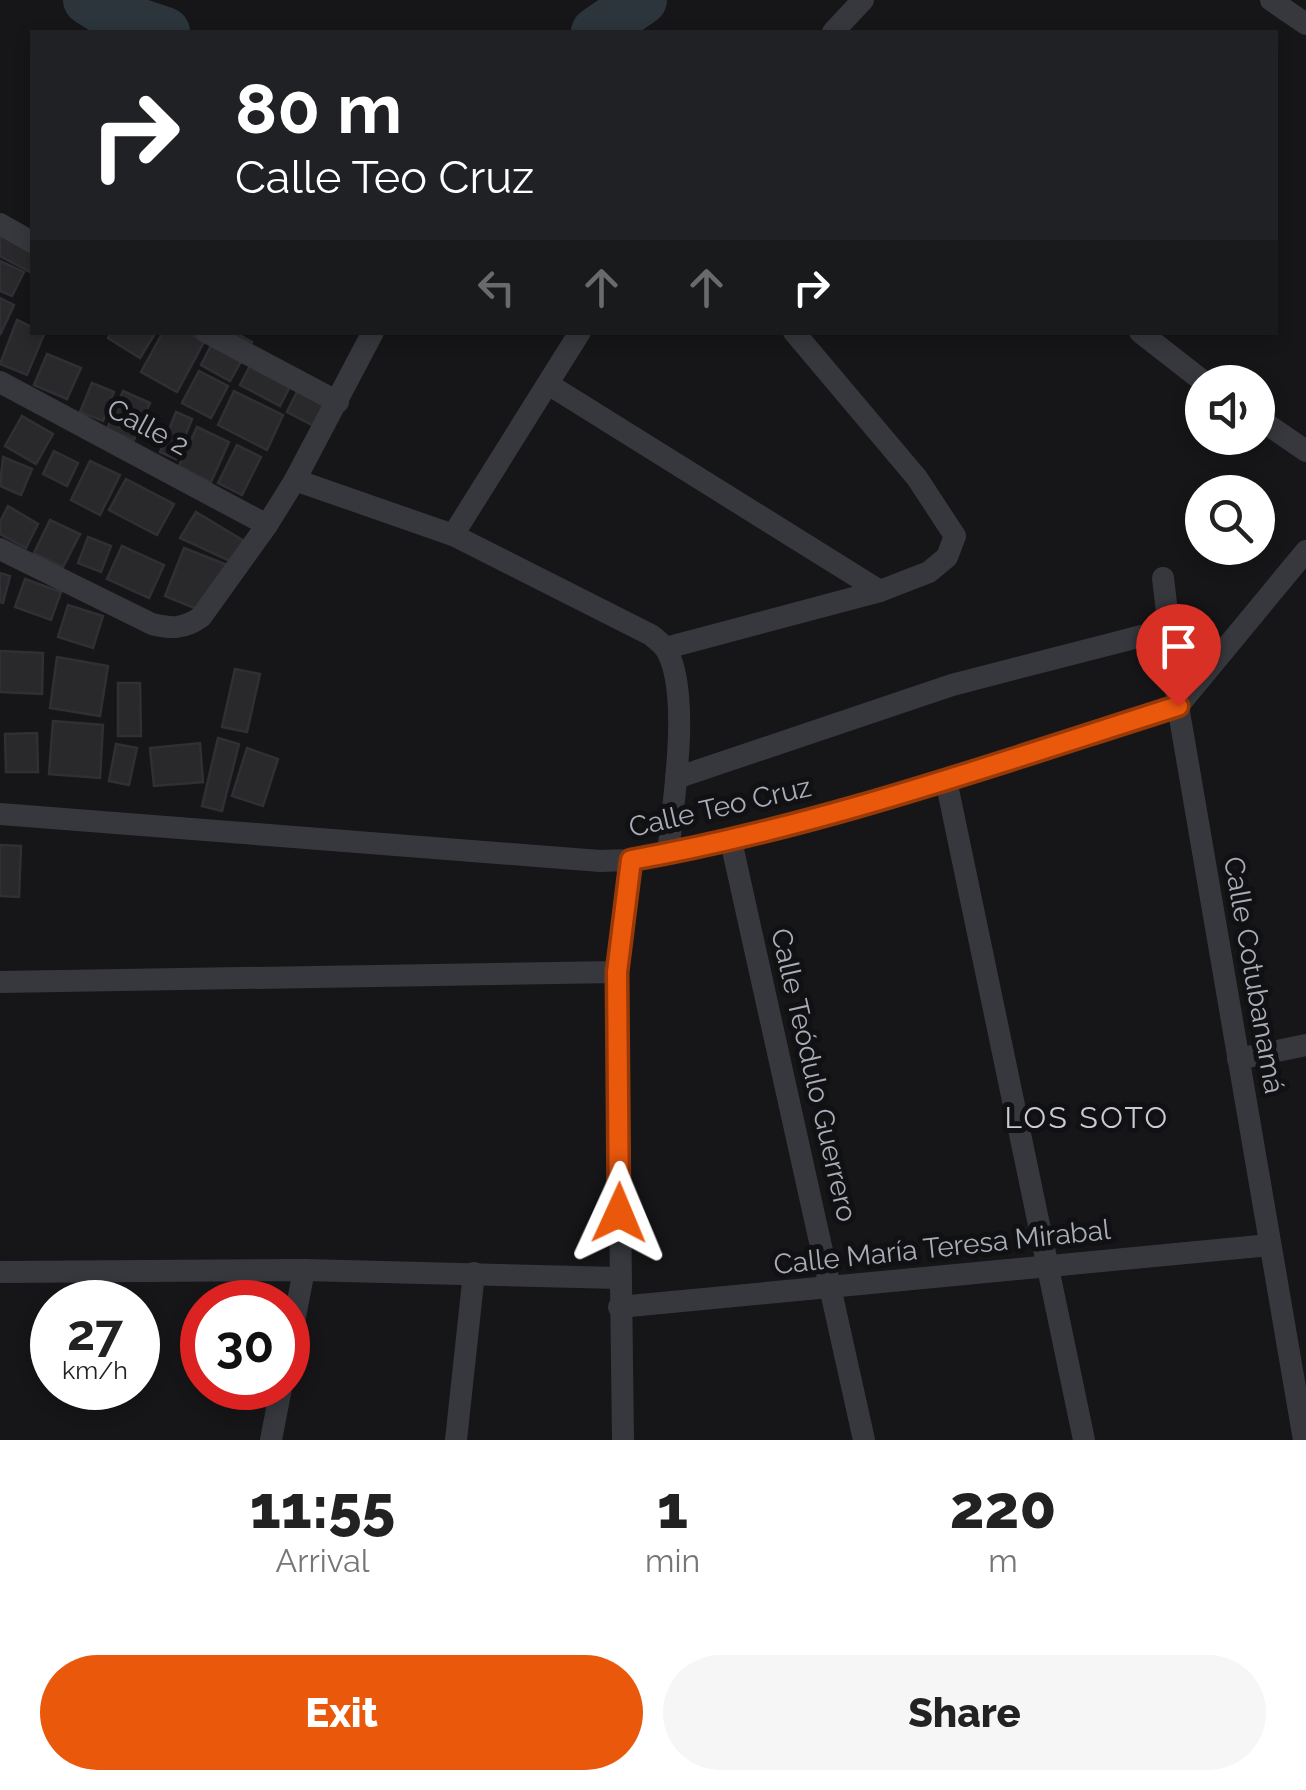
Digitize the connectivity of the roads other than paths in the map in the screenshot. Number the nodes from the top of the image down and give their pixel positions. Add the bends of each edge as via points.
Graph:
1 (863, 0) edge
2 (1271, 0) edge
3 (1306, 24) edge
4 (835, 30) edge
5 (0, 224) edge
6 (30, 241) edge
7 (212, 335) edge
8 (372, 335) edge
9 (578, 335) edge
10 (797, 335) edge
11 (1144, 335) edge
12 (1185, 367) edge
13 (0, 382) edge
14 (548, 384) junction
15 (338, 402) junction
16 (1275, 429) edge
17 (1306, 450) edge
18 (295, 480) junction
19 (267, 525) junction
20 (453, 535) junction
21 (0, 549) edge
22 (1306, 550) edge
23 (1162, 578) dead end
24 (880, 591) junction
25 (1169, 629) junction
26 (666, 648) junction
27 (1178, 706) junction
28 (676, 778) junction
29 (946, 780) junction
30 (0, 814) edge
31 (732, 841) junction
32 (668, 854) junction
33 (631, 860) junction
34 (617, 972) junction
35 (0, 982) edge
36 (1306, 1046) edge
37 (1238, 1059) junction
38 (1270, 1244) junction
39 (1048, 1267) junction
40 (304, 1270) junction
41 (0, 1272) edge
42 (474, 1274) junction
43 (618, 1278) junction
44 (302, 1280) edge
45 (831, 1288) junction
46 (619, 1308) junction
47 (277, 1410) edge
48 (1304, 1434) edge
49 (271, 1440) edge
50 (456, 1440) edge
51 (622, 1440) edge
52 (864, 1440) edge
53 (1084, 1440) edge

1 - 4 street
2 - 3 street
5 - 6 street
7 - 15 street
8 - 15 street
9 - 14 street
10 - 24 street via 916,478 955,536 947,557 928,572
11 - 12 street
13 - 19 street, Calle 2
14 - 20 street
14 - 24 street
15 - 18 street
16 - 17 street
18 - 19 street
18 - 20 street
19 - 21 street via 201,618 178,628 152,624
20 - 26 street
22 - 27 street
23 - 25 street, Calle Cotubanamá
24 - 26 street
25 - 27 street, Calle Cotubanamá
25 - 28 street via 952,685
26 - 28 street via 679,703
27 - 29 street, Calle Teo Cruz
27 - 37 street, Calle Cotubanamá
28 - 32 street
29 - 31 street, Calle Teo Cruz
29 - 39 street
30 - 33 street, Calle Teo Cruz
31 - 32 street, Calle Teo Cruz
31 - 45 street, Calle Teódulo Guerrero
32 - 33 street, Calle Teo Cruz
33 - 34 street
34 - 35 street
34 - 43 street
36 - 37 street
37 - 38 street, Calle Cotubanamá
38 - 39 street, Calle María Teresa Mirabal
38 - 48 street, Calle Cotubanamá
39 - 45 street, Calle María Teresa Mirabal
39 - 53 street
40 - 41 street
40 - 42 street
40 - 44 street
42 - 43 street
42 - 50 street
43 - 46 street
45 - 46 street, Calle María Teresa Mirabal
45 - 52 street, Calle Teódulo Guerrero
46 - 51 street
47 - 49 street

